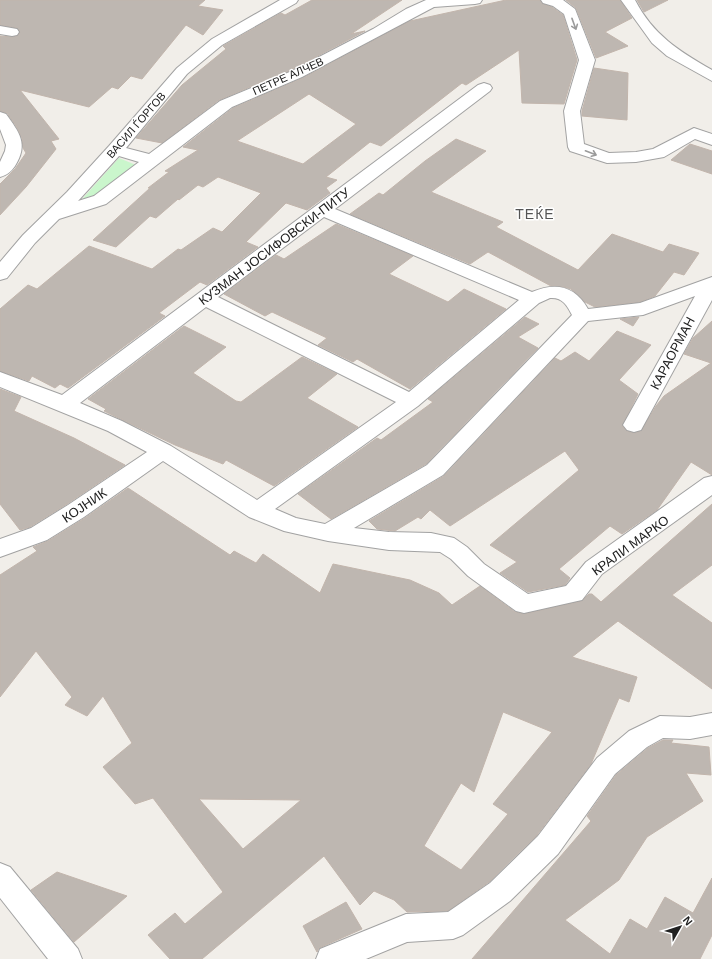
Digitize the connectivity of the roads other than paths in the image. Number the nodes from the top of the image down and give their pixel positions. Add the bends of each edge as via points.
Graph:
1 (291, 0) edge
2 (475, 0) edge
3 (548, 0) edge
4 (628, 0) edge
5 (434, 1) edge
6 (712, 76) edge
7 (484, 88) dead end
8 (0, 117) edge
9 (712, 140) edge
10 (115, 150) junction
11 (152, 160) junction
12 (0, 172) edge
13 (322, 210) junction
14 (50, 219) junction
15 (0, 274) edge
16 (711, 283) edge
17 (204, 298) junction
18 (532, 299) junction
19 (582, 316) junction
20 (0, 379) edge
21 (411, 401) junction
22 (64, 404) junction
23 (634, 425) dead end
24 (163, 451) junction
25 (712, 484) edge
26 (257, 511) junction
27 (328, 533) junction
28 (0, 548) edge
29 (712, 724) edge
30 (0, 876) edge
31 (67, 959) edge
32 (331, 959) edge

1 - 10 street, ВАСИЛ ЃОРГОВ via 217,42 182,71
2 - 5 street, ПЕТРЕ АЛЧЕВ
3 -> 9 street via 558,3 570,12 587,60 572,111 576,147 606,158 658,153 694,133
4 - 6 street via 657,40 672,53
5 - 11 street, ПЕТРЕ АЛЧЕВ via 297,74 226,104
7 - 13 street, КУЗМАН ЈОСИФОВСКИ-ПИТУ
8 - 12 street via 13,137 14,147 8,164
10 - 11 street
10 - 14 street, ВАСИЛ ЃОРГОВ
11 - 14 street, ПЕТРЕ АЛЧЕВ via 100,200 75,207
13 - 17 street, КУЗМАН ЈОСИФОВСКИ-ПИТУ
13 - 18 street
14 - 15 street, ВАСИЛ ЃОРГОВ via 29,239
16 - 19 street via 643,309
16 - 23 street, КАРАОРМАН
17 - 21 street
17 - 22 street, КУЗМАН ЈОСИФОВСКИ-ПИТУ
18 - 19 street via 543,293 558,292 572,300
18 - 21 street
19 - 27 street via 435,470
20 - 22 street
21 - 26 street
22 - 24 street
24 - 26 street
24 - 28 street, КОЈНИК via 39,534
25 - 27 street, КРАЛИ МАРКО via 594,568 574,594 524,604 476,570 446,544 389,541
26 - 27 street via 292,525
29 - 32 street via 690,728 660,727 638,738 606,766 548,845 500,892 453,925 406,928
30 - 31 street

